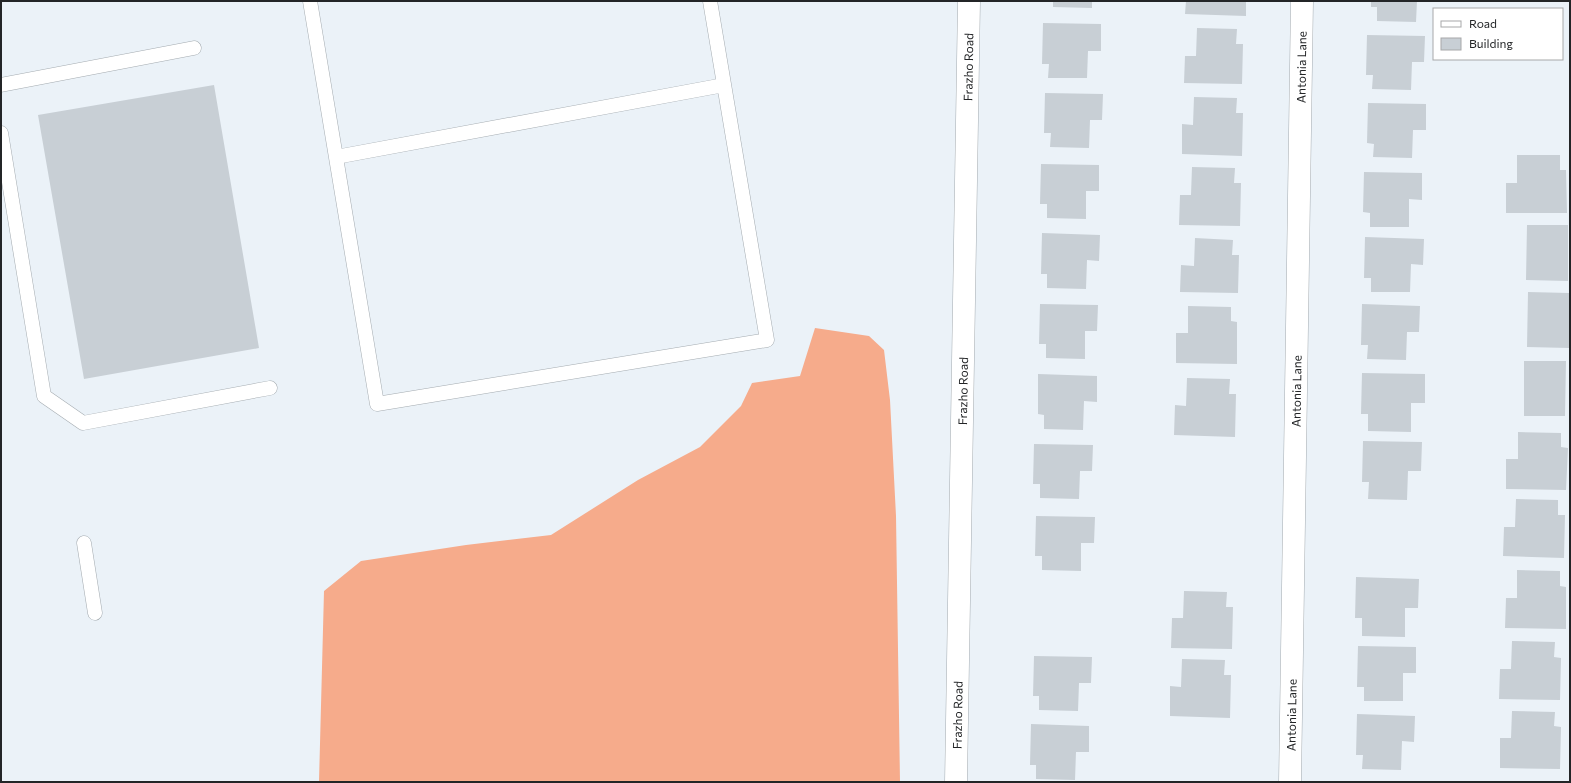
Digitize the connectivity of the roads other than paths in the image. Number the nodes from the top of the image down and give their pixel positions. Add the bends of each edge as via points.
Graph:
1 (310, 1) edge
2 (710, 1) edge
3 (969, 1) edge
4 (1302, 1) edge
5 (194, 48) dead end
6 (1, 85) edge
7 (724, 85) junction
8 (1, 133) edge
9 (336, 157) junction
10 (270, 388) dead end
11 (84, 543) dead end
12 (94, 613) dead end
13 (956, 782) edge
14 (1290, 782) edge

1 - 9 lane
2 - 7 lane
3 - 13 street, Frazho Road
4 - 14 street, Antonia Lane
5 - 6 lane
7 - 9 lane
7 - 9 lane via 767,340 377,404
8 - 10 lane via 44,396 83,423
11 - 12 lane

